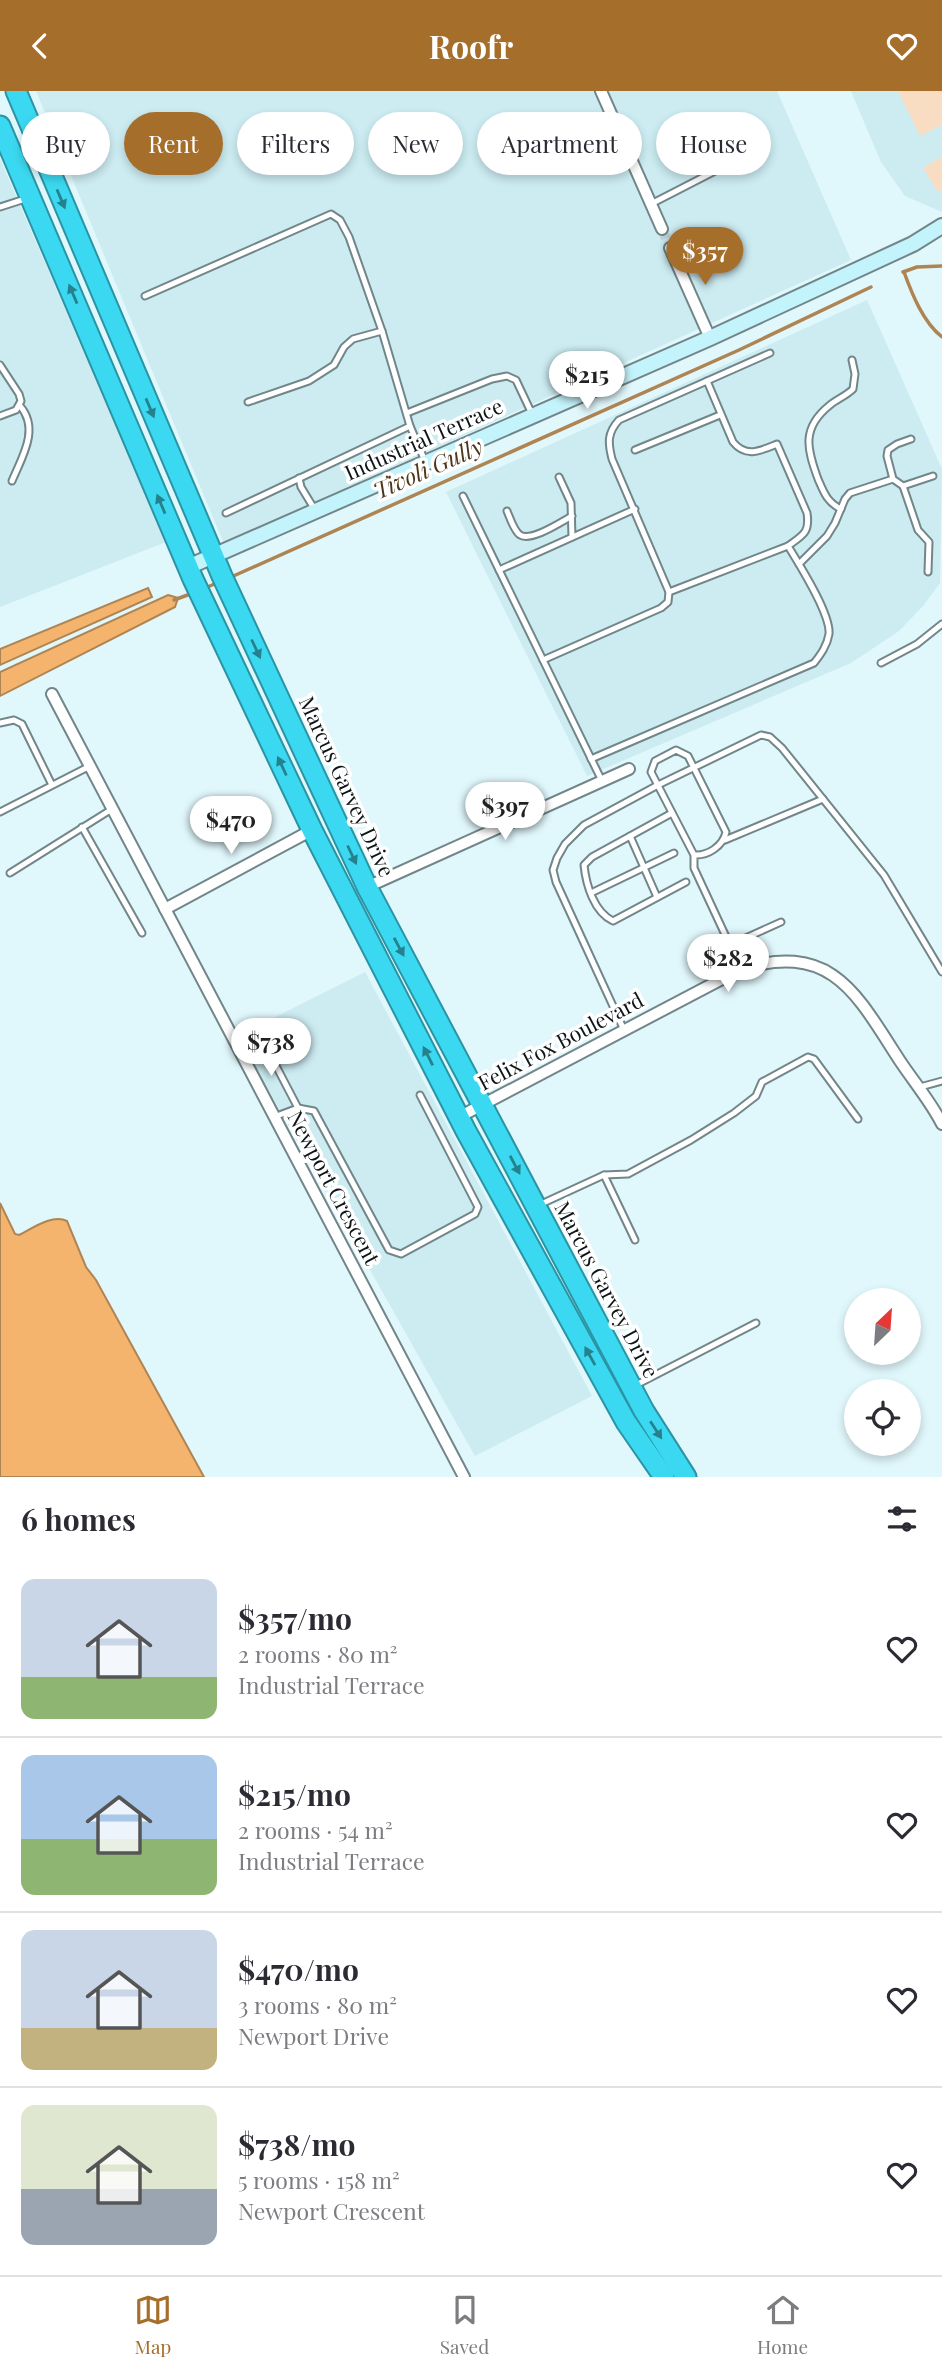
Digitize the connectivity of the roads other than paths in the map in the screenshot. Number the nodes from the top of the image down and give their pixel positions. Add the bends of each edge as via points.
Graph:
1 (16, 91) edge
2 (601, 91) edge
3 (0, 126) edge
4 (708, 175) edge
5 (31, 197) junction
6 (651, 205) junction
7 (0, 207) edge
8 (942, 226) edge
9 (662, 229) tunnel mouth
10 (670, 248) tunnel mouth
11 (145, 296) dead end
12 (382, 331) junction
13 (710, 338) junction
14 (770, 353) dead end
15 (852, 360) dead end
16 (0, 365) edge
17 (707, 381) junction
18 (248, 401) dead end
19 (20, 406) junction
20 (407, 413) junction
21 (533, 415) junction
22 (720, 415) junction
23 (0, 416) edge
24 (410, 426) junction
25 (911, 439) dead end
26 (635, 450) dead end
27 (426, 462) junction
28 (933, 476) dead end
29 (559, 477) dead end
30 (299, 478) junction
31 (893, 479) junction
32 (12, 481) dead end
33 (903, 486) junction
34 (463, 496) dead end
35 (635, 509) junction
36 (841, 509) junction
37 (315, 510) junction
38 (507, 511) dead end
39 (226, 513) dead end
40 (572, 516) junction
41 (572, 537) junction
42 (788, 546) junction
43 (212, 555) junction
44 (799, 564) junction
45 (188, 567) junction
46 (499, 570) junction
47 (928, 572) dead end
48 (669, 592) junction
49 (942, 624) edge
50 (543, 660) junction
51 (881, 663) dead end
52 (52, 694) dead end
53 (0, 723) edge
54 (591, 759) junction
55 (90, 766) junction
56 (694, 767) junction
57 (629, 769) dead end
58 (601, 781) junction
59 (52, 785) junction
60 (658, 785) junction
61 (823, 799) junction
62 (112, 809) junction
63 (0, 812) edge
64 (673, 813) junction
65 (82, 827) junction
66 (312, 830) junction
67 (630, 836) junction
68 (725, 840) junction
69 (674, 853) dead end
70 (694, 855) junction
71 (643, 867) junction
72 (9, 873) dead end
73 (686, 881) dead end
74 (367, 887) junction
75 (592, 893) junction
76 (657, 897) junction
77 (165, 909) junction
78 (781, 922) dead end
79 (142, 933) dead end
80 (730, 945) junction
81 (741, 969) junction
82 (942, 972) edge
83 (624, 1030) junction
84 (274, 1062) dead end
85 (942, 1081) edge
86 (917, 1088) junction
87 (420, 1094) dead end
88 (483, 1104) junction
89 (298, 1108) junction
90 (459, 1117) junction
91 (274, 1118) junction
92 (858, 1119) dead end
93 (942, 1124) edge
94 (604, 1175) junction
95 (536, 1206) junction
96 (635, 1240) dead end
97 (756, 1323) dead end
98 (631, 1387) junction
99 (464, 1477) edge
100 (664, 1477) edge
101 (686, 1477) edge

1 -> 43 highway, Marcus Garvey Drive
2 - 6 street
3 - 5 highway
4 - 6 lane
5 - 7 lane
45 -> 5 highway
6 - 9 street
8 - 13 street, Industrial Terrace via 913,244
10 - 13 street
11 - 12 lane via 331,214 349,237
12 - 18 lane via 353,339 334,365 309,381
12 - 20 lane
13 - 21 street, Industrial Terrace
14 - 17 lane
15 - 36 lane via 853,389 820,414 807,442 824,493
16 - 19 lane via 19,394
17 - 22 lane
17 - 35 lane via 618,420 611,429 612,459
19 - 23 lane
19 - 32 lane via 30,436
20 - 21 lane via 507,376 516,380
20 - 24 lane
21 - 27 street, Industrial Terrace
22 - 26 lane
22 - 42 lane via 733,442 745,453 777,444 809,525
24 - 27 lane
24 - 30 lane
25 - 31 lane via 888,450
27 - 37 street, Industrial Terrace
28 - 33 lane
29 - 40 lane
30 - 37 lane
30 - 39 lane
31 - 33 lane
31 - 36 lane via 850,493
33 - 47 lane via 918,530 929,542
34 - 46 lane
35 - 41 lane
35 - 48 lane
36 - 44 lane via 827,536
37 - 43 street, Industrial Terrace
38 - 40 lane via 523,537 533,537
40 - 41 lane
41 - 46 lane
42 - 44 lane
42 - 48 lane
43 - 45 street, Industrial Terrace
43 -> 74 highway, Marcus Garvey Drive
44 - 54 lane via 828,621 824,651 814,663
66 -> 45 highway
46 - 50 lane
48 - 50 lane via 661,608
49 - 51 lane
50 - 54 lane
52 - 55 street, Newport Crescent
53 - 59 lane via 14,720 22,724
54 - 58 lane
55 - 59 lane
55 - 62 street, Newport Crescent
56 - 60 lane
56 - 60 lane via 688,756 676,750 652,765
56 - 61 lane via 761,735 770,737
56 - 68 lane via 726,832
57 - 58 street
58 - 74 street
59 - 63 lane
60 - 64 lane
60 - 83 lane via 584,825 565,844 553,870
61 - 68 lane
61 - 82 lane via 884,875
62 - 65 lane
62 - 77 street, Newport Crescent
64 - 67 lane
64 - 70 lane
65 - 72 lane
65 - 79 lane
66 - 77 street
90 -> 66 highway
67 - 71 lane
67 - 75 lane via 584,865
68 - 70 lane
69 - 71 lane
70 - 80 lane via 694,868
71 - 75 lane
71 - 76 lane
73 - 76 lane
74 -> 88 highway, Marcus Garvey Drive
75 - 76 lane via 600,911 613,921
77 - 91 street, Newport Crescent
78 - 80 lane
80 - 81 lane
81 - 83 street, Felix Fox Boulevard
81 - 86 street, Felix Fox Boulevard via 786,960 808,964 846,984
83 - 88 street, Felix Fox Boulevard
84 - 89 lane
85 - 86 lane
86 - 93 street, Felix Fox Boulevard
87 - 89 lane via 478,1207 475,1214 401,1254 389,1250 314,1111
88 - 90 street, Felix Fox Boulevard
88 -> 95 highway, Marcus Garvey Drive
89 - 91 lane
100 -> 90 highway via 626,1422
91 - 99 street, Newport Crescent
92 - 94 lane via 814,1059 807,1056 762,1082 756,1096 691,1140 628,1174
94 - 95 lane
94 - 96 lane
95 - 98 highway, Marcus Garvey Drive
97 - 98 lane
98 -> 101 highway, Marcus Garvey Drive

